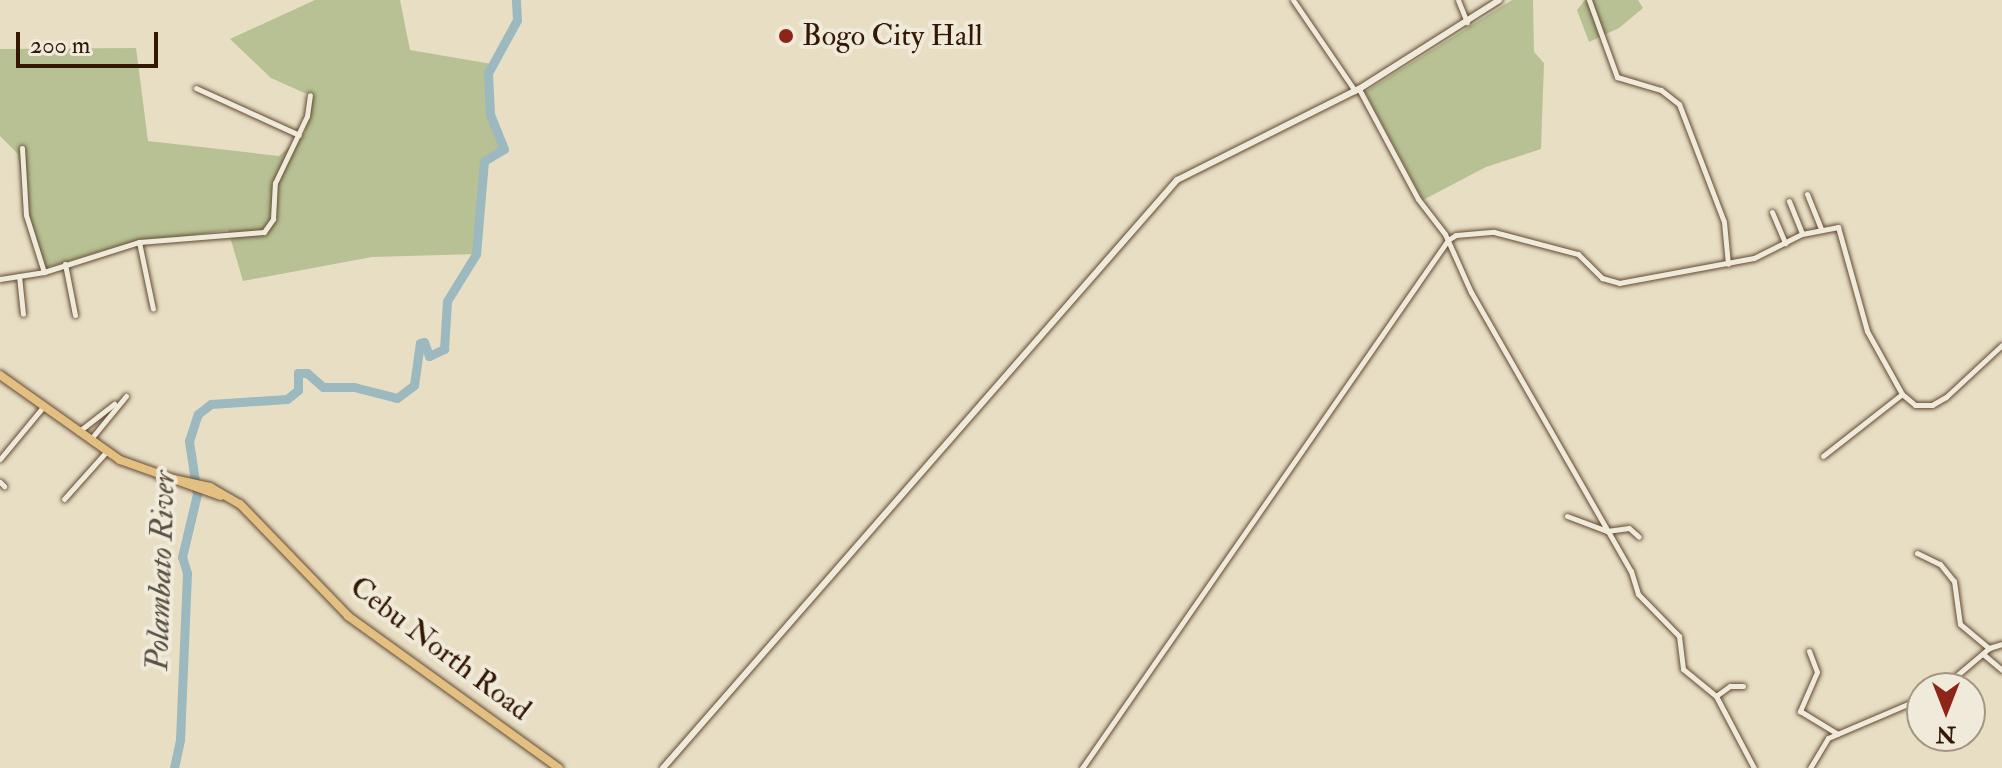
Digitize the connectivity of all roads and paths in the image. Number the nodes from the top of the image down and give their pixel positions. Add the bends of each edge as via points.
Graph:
1 (1293, 0) edge
2 (1458, 0) edge
3 (1499, 0) edge
4 (1589, 0) edge
5 (1467, 22) junction
6 (196, 88) dead end
7 (1357, 90) junction
8 (310, 95) dead end
9 (299, 135) junction
10 (22, 148) dead end
11 (1807, 194) dead end
12 (1789, 201) dead end
13 (1772, 212) dead end
14 (1821, 229) junction
15 (1802, 234) junction
16 (1448, 240) junction
17 (139, 242) junction
18 (1785, 243) junction
19 (1727, 255) junction
20 (1741, 261) junction
21 (65, 264) junction
22 (1728, 264) junction
23 (44, 272) junction
24 (19, 276) junction
25 (0, 279) edge
26 (153, 309) dead end
27 (23, 314) dead end
28 (75, 315) dead end
29 (2002, 345) edge
30 (0, 375) edge
31 (1902, 394) junction
32 (126, 396) dead end
33 (115, 403) junction
34 (43, 407) junction
35 (78, 433) junction
36 (90, 441) junction
37 (106, 452) junction
38 (1823, 456) dead end
39 (0, 459) edge
40 (64, 499) dead end
41 (1567, 516) dead end
42 (1607, 531) junction
43 (1639, 537) dead end
44 (1917, 553) dead end
45 (2002, 644) edge
46 (1989, 648) junction
47 (1809, 651) dead end
48 (1982, 654) junction
49 (2002, 670) edge
50 (1961, 672) edge
51 (1743, 686) dead end
52 (1716, 696) junction
53 (1906, 705) edge
54 (1839, 734) junction
55 (559, 768) edge
56 (663, 768) edge
57 (1082, 768) edge
58 (1754, 768) edge
59 (1810, 768) edge

1 - 7 street
2 - 5 street
3 - 5 street
4 - 19 street via 1617,77 1661,90 1679,104 1724,222
5 - 7 street
6 - 9 street
7 - 16 street via 1418,199
7 - 56 street via 1177,180
8 - 9 street
9 - 17 street via 275,183 273,219 264,232
10 - 23 street via 26,215
11 - 14 street
12 - 15 street
13 - 18 street
14 - 15 street
14 - 31 street via 1838,227 1844,236 1867,331
15 - 18 street
16 - 22 street via 1494,232 1536,242 1578,254 1602,278 1619,283
16 - 42 street via 1471,292
16 - 57 street
17 - 21 street
17 - 26 street
18 - 20 street
19 - 20 street
19 - 22 street
20 - 22 street
21 - 23 street
21 - 28 street
23 - 24 street
24 - 25 street
24 - 27 street
29 - 31 street via 1932,405 1915,405
30 - 34 highway, Cebu North Road
31 - 38 street
32 - 33 street
33 - 35 street
33 - 36 street
34 - 35 highway, Cebu North Road
34 - 39 street
35 - 36 highway, Cebu North Road
36 - 37 highway, Cebu North Road
37 - 40 street
37 - 55 highway, Cebu North Road via 229,497 258,519 356,623
41 - 42 street
42 - 43 street via 1629,528
42 - 52 street via 1638,594 1679,636 1683,669
44 - 46 street via 1940,564 1954,581 1960,624
45 - 46 street
46 - 48 street
47 - 54 street via 1817,672 1800,711
48 - 49 street
48 - 50 street
51 - 52 street via 1730,686
52 - 58 street
53 - 54 street
54 - 59 street via 1823,743

